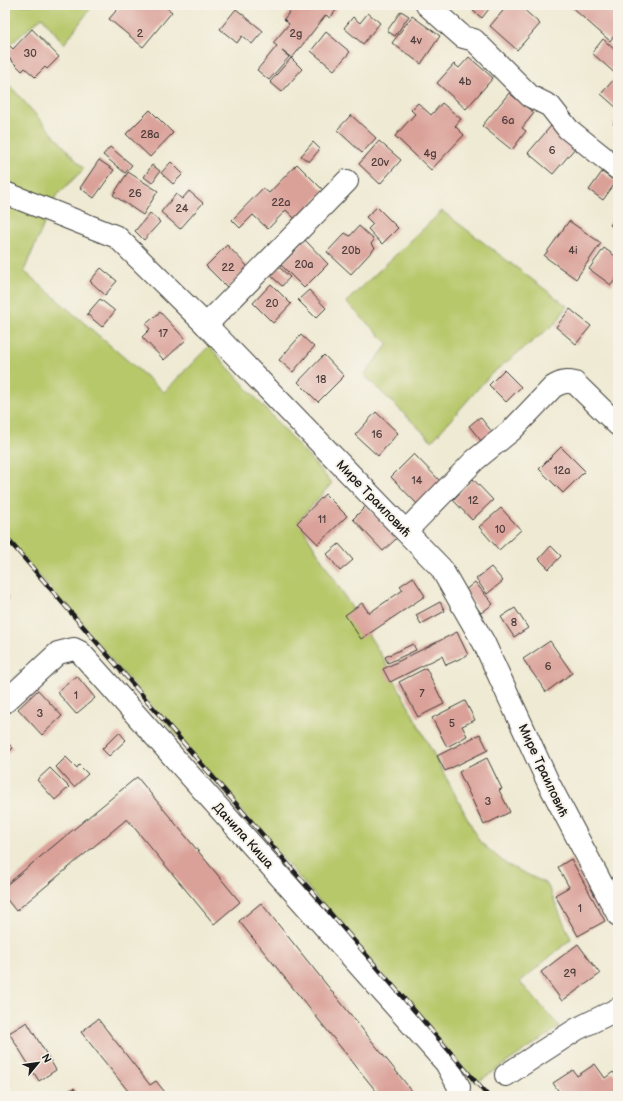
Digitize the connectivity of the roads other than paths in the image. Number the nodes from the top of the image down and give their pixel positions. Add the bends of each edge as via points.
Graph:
1 (427, 5) edge
2 (618, 169) edge
3 (347, 181) dead end
4 (5, 193) edge
5 (206, 325) junction
6 (618, 425) edge
7 (406, 531) junction
8 (5, 702) edge
9 (618, 915) edge
10 (618, 1010) edge
11 (506, 1075) dead end
12 (458, 1096) edge

1 - 2 street via 463,37 474,40 530,96 550,106 568,129
3 - 5 street
4 - 5 street, Мире Траиловић via 117,237
5 - 7 street, Мире Траиловић
6 - 7 street via 575,383 560,383 553,387 512,430 475,460
7 - 9 street, Мире Траиловић via 441,568 484,644 548,782
8 - 12 street, Данила Киша via 58,653 74,649 80,652 446,1063 459,1087
10 - 11 street via 577,1029

